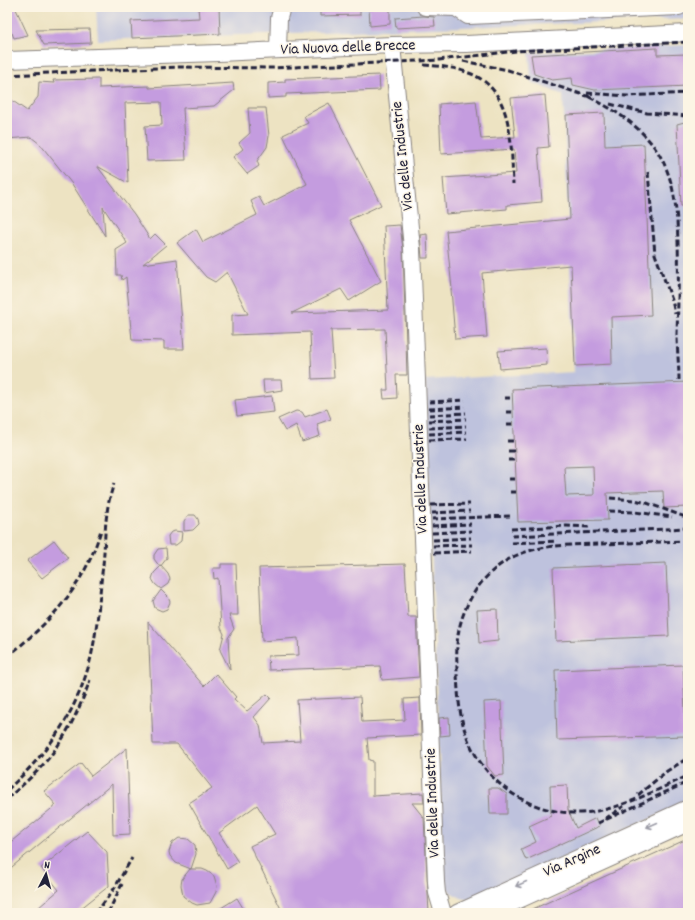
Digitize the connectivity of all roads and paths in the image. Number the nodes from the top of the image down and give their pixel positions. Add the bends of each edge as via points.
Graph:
1 (282, 7) edge
2 (425, 7) edge
3 (679, 7) edge
4 (688, 33) edge
5 (392, 45) junction
6 (278, 50) junction
7 (7, 60) edge
8 (688, 808) edge
9 (688, 823) edge
10 (443, 913) edge
11 (457, 913) edge
12 (490, 913) edge

1 - 6 street
2 - 3 street via 456,8 468,16
4 - 5 street, Via Nuova delle Brecce
5 - 6 street, Via Nuova delle Brecce
5 - 10 street, Via delle Industrie via 412,248 436,882
6 - 7 street, Via Nuova delle Brecce
8 -> 11 street, Via Argine
9 - 12 street, Via Argine

